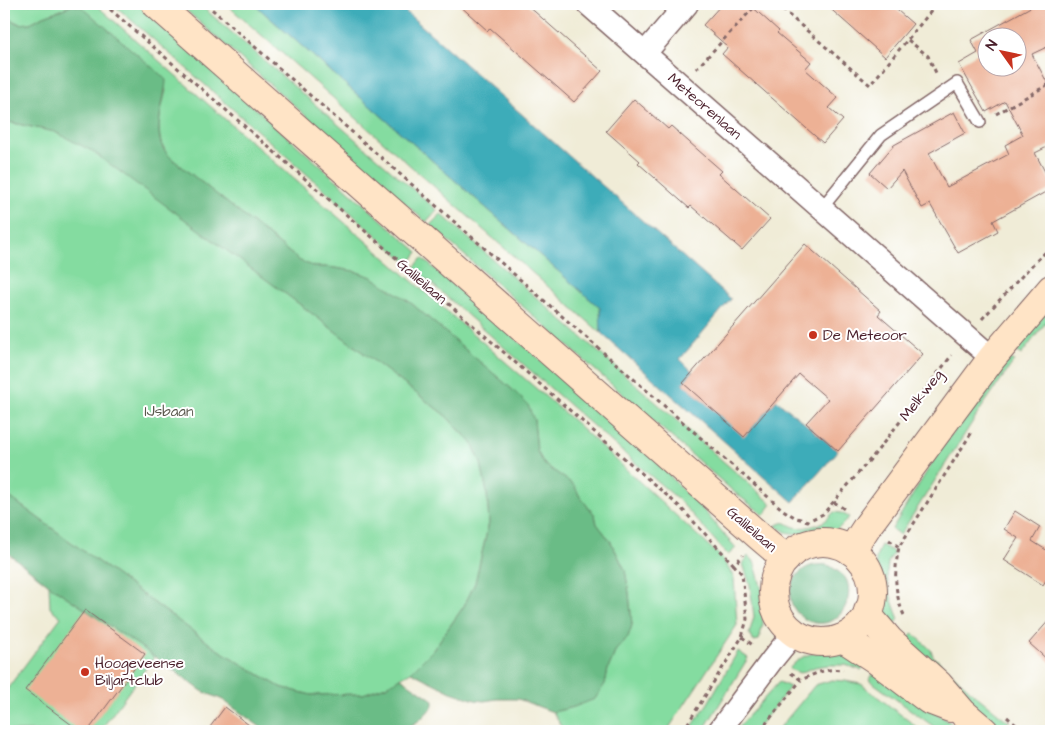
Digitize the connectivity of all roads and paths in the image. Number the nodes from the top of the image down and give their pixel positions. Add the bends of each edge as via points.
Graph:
1 (104, 4) edge
2 (156, 4) edge
3 (206, 4) edge
4 (588, 4) edge
5 (687, 4) edge
6 (757, 4) edge
7 (776, 4) edge
8 (937, 4) edge
9 (908, 40) junction
10 (644, 53) junction
11 (1051, 83) edge
12 (681, 86) junction
13 (945, 91) junction
14 (980, 122) joint
15 (821, 209) junction
16 (1051, 247) edge
17 (1051, 289) edge
18 (967, 336) junction
19 (992, 358) junction
20 (973, 431) dead end
21 (783, 510) junction
22 (758, 536) junction
23 (898, 547) dead end
24 (851, 551) junction
25 (786, 559) junction
26 (734, 564) junction
27 (868, 611) junction
28 (794, 633) junction
29 (843, 638) junction
30 (801, 680) dead end
31 (963, 713) junction
32 (683, 731) edge
33 (719, 731) edge
34 (760, 731) edge
35 (984, 731) edge

1 - 26 path, Galileilaan via 680,507
2 - 22 main road, Galileilaan
3 - 21 path
4 - 10 street, Meteorenlaan
5 - 10 street
6 - 12 path
7 - 9 path via 870,86
8 - 9 path
9 - 13 path via 928,56
10 - 12 street, Meteorenlaan
11 - 14 path
12 - 15 street, Meteorenlaan
13 - 14 lane via 957,83
13 - 15 lane via 881,135
15 - 18 street, Meteorenlaan
16 - 18 path, Melkweg
17 - 19 main road
18 - 19 street, Meteorenlaan
18 - 21 path, Melkweg via 874,455 823,514 808,521
19 - 24 main road
20 - 23 path
21 - 22 path
22 - 25 main road, Galileilaan
22 - 26 path
24 - 25 main road via 838,544 824,542 810,544
24 - 27 main road via 869,572 872,599
25 - 28 main road via 778,570 773,598 784,624
26 - 32 path via 742,574 747,619 742,637
27 - 29 main road via 859,625
27 - 31 main road via 890,641 939,685
28 - 29 main road via 822,642
28 - 33 street
29 - 31 main road via 929,700
30 - 34 path
31 - 35 main road

